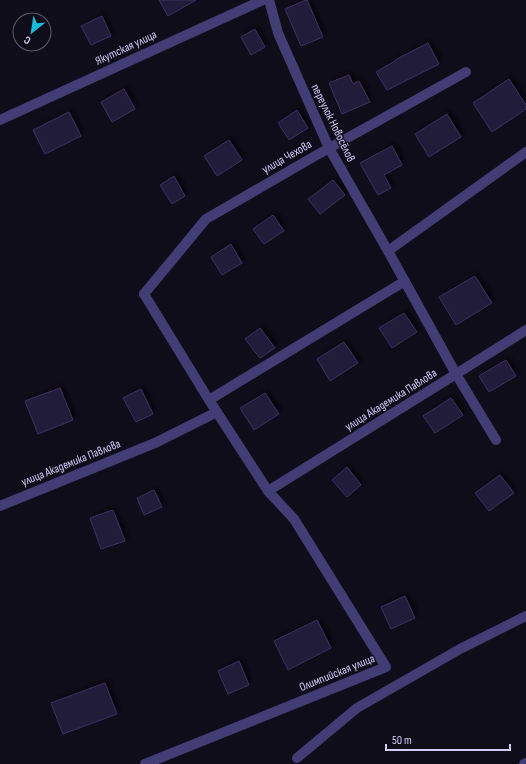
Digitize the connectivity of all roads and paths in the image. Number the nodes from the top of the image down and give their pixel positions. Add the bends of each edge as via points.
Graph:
1 (263, 0) edge
2 (269, 0) edge
3 (466, 72) dead end
4 (0, 120) edge
5 (329, 148) junction
6 (526, 152) edge
7 (388, 251) junction
8 (404, 281) junction
9 (526, 330) edge
10 (456, 374) junction
11 (209, 400) junction
12 (216, 412) junction
13 (496, 440) dead end
14 (268, 491) junction
15 (0, 506) edge
16 (526, 616) edge
17 (297, 758) dead end
18 (145, 764) edge

1 - 4 street, Якутская улица
2 - 5 street, переулок Новосёлов via 278,33
3 - 5 street, улица Чехова
5 - 7 street, переулок Новосёлов
5 - 11 street, улица Чехова via 206,219 144,294
6 - 7 street
7 - 8 street, переулок Новосёлов
8 - 10 street, переулок Новосёлов
8 - 11 street
9 - 10 street, улица Академика Павлова
10 - 13 street, переулок Новосёлов
10 - 14 street, улица Академика Павлова
11 - 12 street
12 - 14 street
12 - 15 street, улица Академика Павлова via 155,443
14 - 18 street, Олимпийская улица via 294,519 386,667
16 - 17 street via 460,649 357,708

